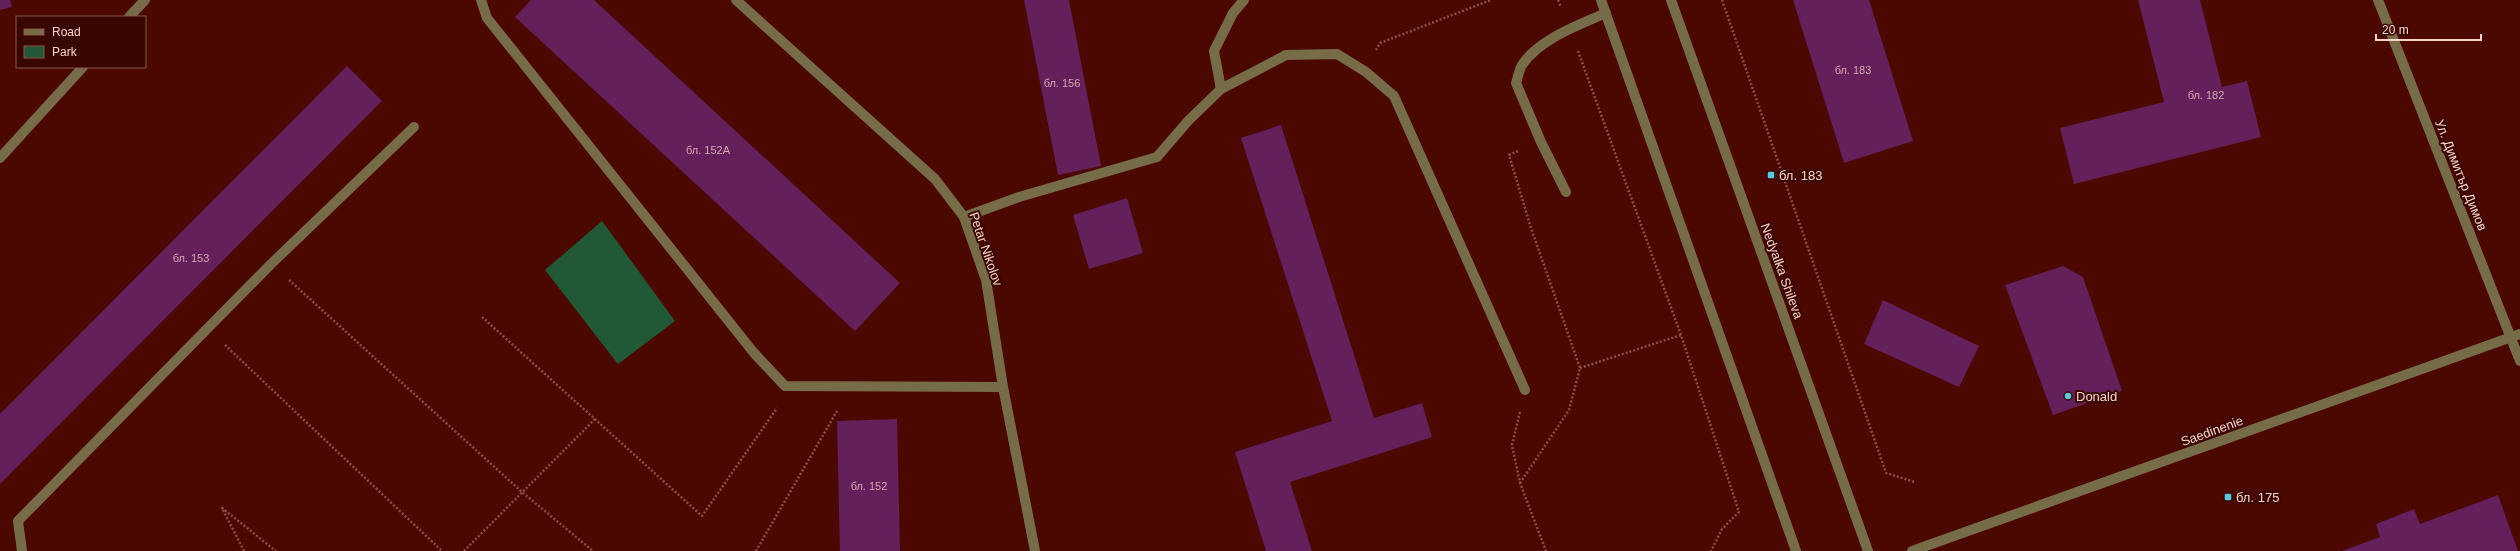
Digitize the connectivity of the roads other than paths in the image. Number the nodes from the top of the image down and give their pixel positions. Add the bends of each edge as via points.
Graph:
1 (145, 0) edge
2 (481, 0) edge
3 (736, 0) edge
4 (1244, 0) edge
5 (1601, 0) edge
6 (1671, 0) edge
7 (2378, 0) edge
8 (1606, 12) junction
9 (130, 16) edge
10 (82, 68) edge
11 (1221, 89) junction
12 (414, 127) dead end
13 (0, 158) edge
14 (1566, 192) dead end
15 (964, 216) junction
16 (2516, 336) edge
17 (2520, 361) edge
18 (1003, 387) junction
19 (1525, 390) road end
20 (22, 551) edge
21 (1035, 551) edge
22 (1796, 551) edge
23 (1868, 551) edge
24 (1912, 551) edge

1 - 9 street
2 - 18 street via 487,18 754,353 785,386
3 - 15 street, Petar Nikolov via 935,179
4 - 11 street via 1233,13 1214,51
5 - 8 street
6 - 23 street, Nedyalka Shileva
7 - 16 street, Ул. Димитър Димов
8 - 14 street via 1538,49 1522,65 1516,83
8 - 22 street
10 - 13 street
11 - 15 street via 1188,121 1157,158 1019,197
11 - 19 street via 1286,55 1338,54 1366,72 1394,96
12 - 20 street via 271,264 18,521
15 - 18 street, Petar Nikolov via 986,280
16 - 17 street, Ул. Димитър Димов
16 - 24 street, Saedinenie
18 - 21 street, Petar Nikolov

